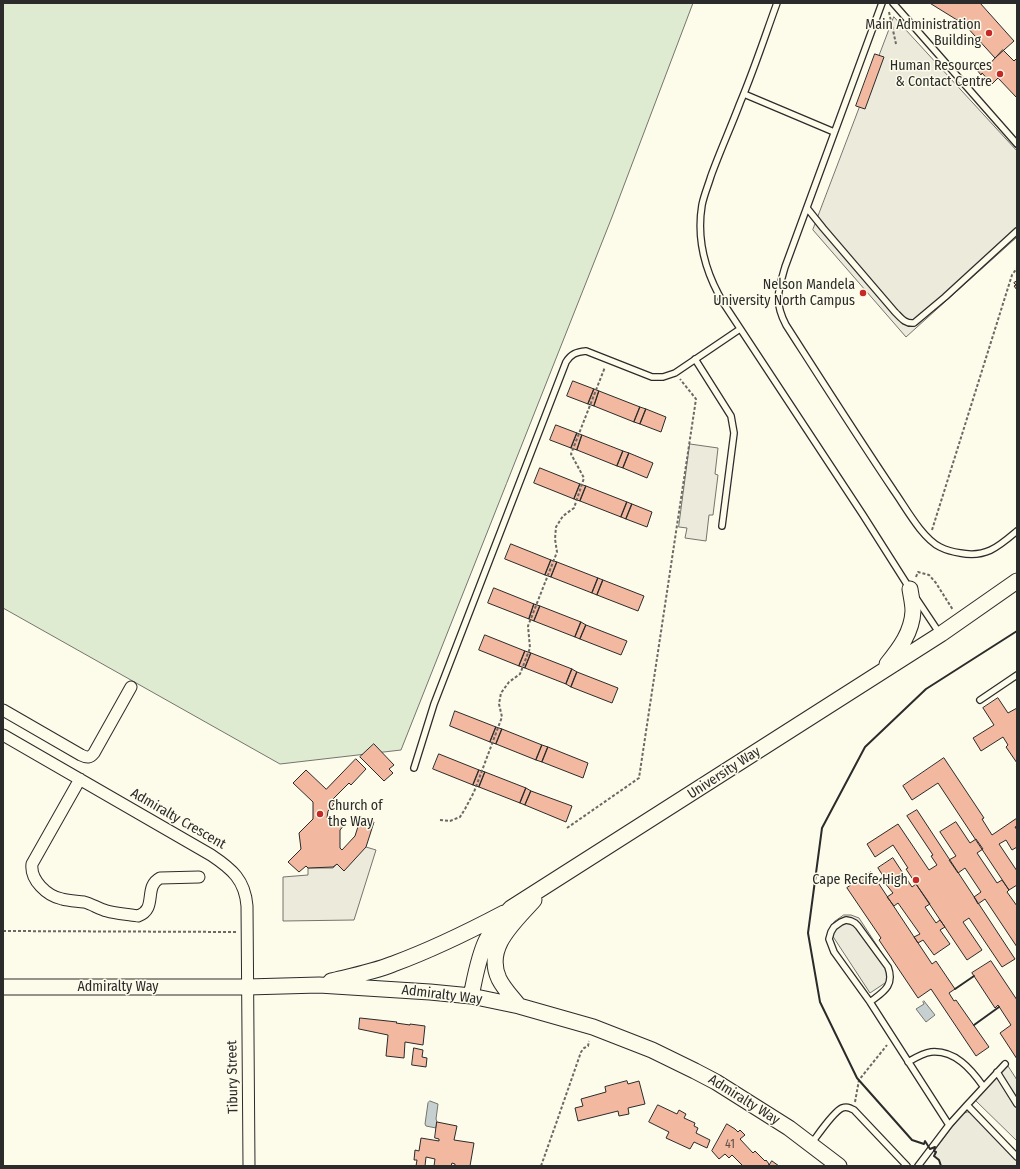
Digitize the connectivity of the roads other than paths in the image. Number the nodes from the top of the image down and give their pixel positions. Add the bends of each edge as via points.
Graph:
1 (777, 3) edge
2 (882, 3) edge
3 (893, 3) edge
4 (744, 94) junction
5 (834, 132) junction
6 (1017, 144) edge
7 (807, 208) junction
8 (1017, 231) edge
9 (740, 329) junction
10 (695, 359) junction
11 (722, 526) dead end
12 (1017, 531) edge
13 (1017, 580) edge
14 (910, 589) junction
15 (940, 634) junction
16 (1017, 675) edge
17 (875, 676) junction
18 (130, 687) dead end
19 (980, 700) dead end
20 (3, 710) edge
21 (3, 735) edge
22 (414, 768) dead end
23 (80, 779) junction
24 (199, 877) dead end
25 (544, 888) junction
26 (512, 908) junction
27 (319, 984) junction
28 (247, 987) junction
29 (3, 988) edge
30 (471, 996) junction
31 (870, 1002) junction
32 (519, 1006) junction
33 (908, 1062) junction
34 (1005, 1064) dead end
35 (997, 1072) junction
36 (984, 1086) junction
37 (1017, 1104) edge
38 (967, 1105) junction
39 (948, 1125) junction
40 (811, 1144) junction
41 (1017, 1157) edge
42 (249, 1166) edge
43 (839, 1166) edge
44 (907, 1166) edge
45 (918, 1166) edge

1 - 4 lane
2 - 5 lane
3 - 6 lane
4 - 5 lane
4 - 9 lane via 714,167 702,206 701,222 707,268 715,289
5 - 7 lane
7 - 8 lane via 895,312 910,323 914,323 928,312
7 - 12 lane via 780,282 777,296 781,316 874,461 917,524 939,547 977,555 990,550
9 - 10 lane
9 - 14 lane
10 - 11 lane via 731,416 733,424
10 - 22 lane via 675,373 652,377 586,351 570,356 437,698
13 - 15 main road, University Way
14 - 15 lane
14 - 17 main road via 913,610 909,632
15 - 17 main road, University Way
16 - 19 lane
17 - 25 main road, University Way
18 - 20 street via 89,758
21 - 23 street, Admiralty Crescent
23 - 24 street via 32,864 32,874 45,890 61,899 83,902 108,912 138,916 149,907 154,881 160,878
23 - 28 street, Admiralty Crescent via 211,855 237,876 246,899
25 - 26 main road, University Way
25 - 32 main road via 503,937 494,960 499,979
26 - 27 main road via 432,949 392,965
26 - 30 main road, University Way via 498,922 486,942
27 - 28 main road, Admiralty Way
27 - 30 main road, Admiralty Way
28 - 29 main road, Admiralty Way
28 - 42 street, Tibury Street
30 - 32 main road, Admiralty Way
31 - 31 lane via 831,945 831,932 846,920 858,926 890,972 887,986
31 - 33 lane
32 - 40 main road, Admiralty Way via 593,1027 652,1050 728,1089
33 - 36 lane via 931,1052 944,1053 964,1064
33 - 39 lane
34 - 35 lane
35 - 36 lane
35 - 37 lane
36 - 38 lane
38 - 39 lane
38 - 41 lane
39 - 45 lane
40 - 43 main road, Admiralty Way
40 - 44 lane via 841,1109 849,1107

